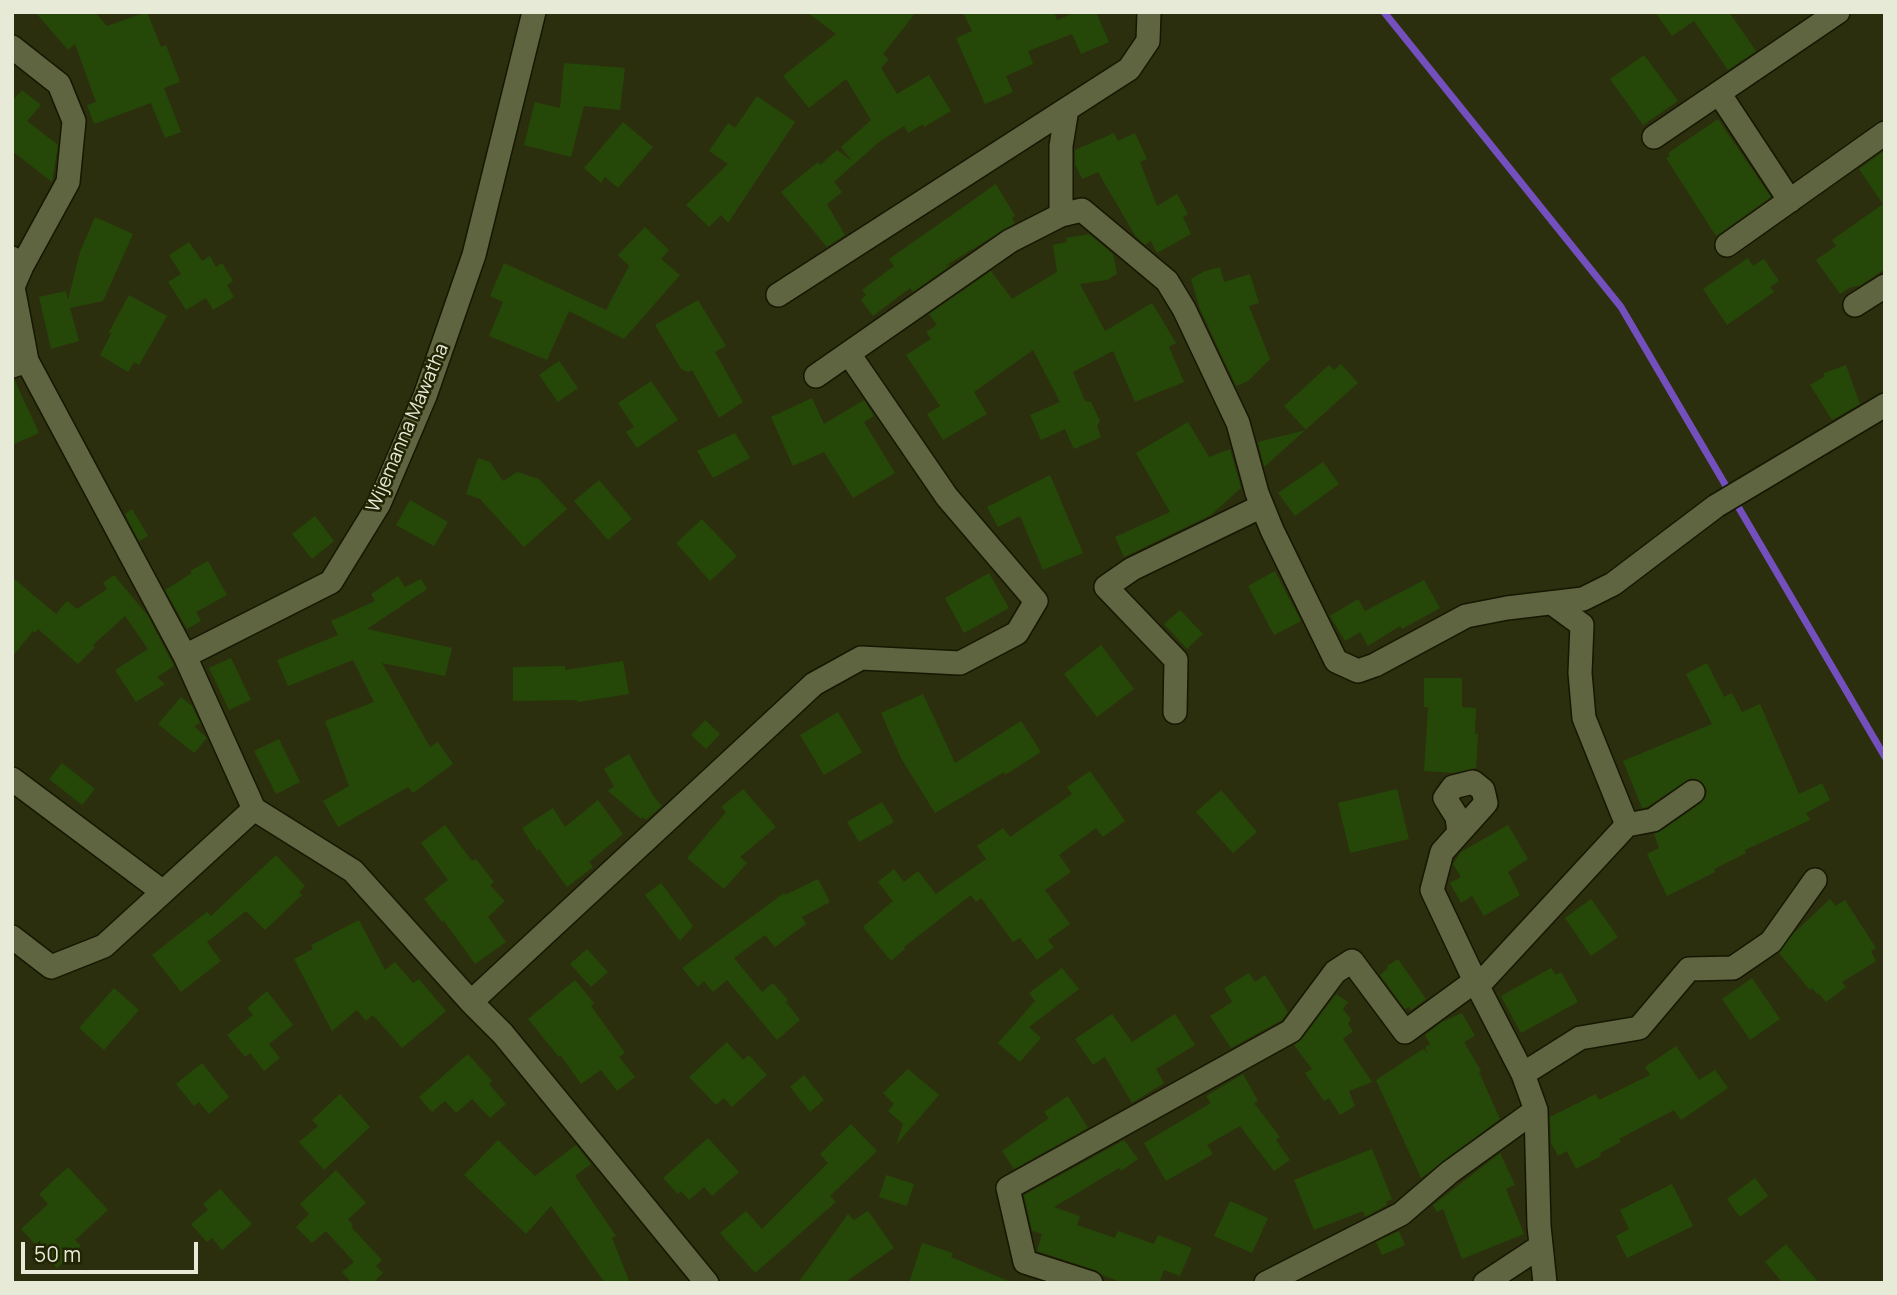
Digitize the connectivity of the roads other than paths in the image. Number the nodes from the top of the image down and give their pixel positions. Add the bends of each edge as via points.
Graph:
1 (534, 12) edge
2 (1149, 12) edge
3 (1838, 12) edge
4 (12, 47) edge
5 (1719, 93) junction
6 (1067, 109) junction
7 (1885, 133) edge
8 (1654, 137) dead end
9 (1790, 201) junction
10 (1060, 215) junction
11 (1727, 245) dead end
12 (17, 262) edge
13 (1885, 286) edge
14 (778, 295) dead end
15 (1855, 305) dead end
16 (849, 354) junction
17 (20, 363) edge
18 (817, 376) dead end
19 (1885, 405) edge
20 (1262, 506) junction
21 (1552, 603) junction
22 (185, 656) junction
23 (1175, 712) dead end
24 (12, 779) edge
25 (1693, 792) dead end
26 (254, 809) junction
27 (1627, 825) junction
28 (1459, 833) dead end
29 (1815, 880) dead end
30 (163, 891) junction
31 (12, 937) edge
32 (1476, 984) junction
33 (471, 1002) junction
34 (1523, 1074) junction
35 (1536, 1110) junction
36 (1541, 1246) junction
37 (705, 1282) edge
38 (1091, 1283) edge
39 (1266, 1283) edge
40 (1485, 1283) edge
41 (1545, 1283) edge

1 - 22 street, Wijemanna Mawatha via 474,255 425,396 379,504 331,582
2 - 6 street via 1148,41 1129,69
3 - 5 street
4 - 12 street via 60,84 74,121 68,182
5 - 8 street
5 - 9 street
6 - 10 street via 1060,146
6 - 14 street
7 - 9 street
9 - 11 street
10 - 16 street via 1010,241
10 - 20 street via 1082,209 1167,281 1238,423
12 - 17 street via 13,287
13 - 15 street
16 - 18 street
16 - 33 street via 947,497 1036,601 1017,633 960,663 861,658 814,684
17 - 22 street
19 - 21 street via 1716,506 1613,584 1583,599
20 - 21 street via 1336,661 1358,671 1466,616
20 - 23 street via 1132,569 1106,587 1177,660
21 - 27 street via 1582,625 1584,719
22 - 26 street
24 - 30 street
25 - 27 street via 1653,820
26 - 30 street
26 - 33 street via 353,871
27 - 32 street
28 - 32 street via 1442,852 1432,890
29 - 34 street via 1771,942 1734,968 1689,969 1639,1028 1580,1038
30 - 31 street via 104,946 51,967
32 - 34 street
32 - 38 street via 1405,1032 1352,961 1335,972 1292,1031 1008,1188 1025,1262
33 - 37 street via 541,1078
34 - 35 street
35 - 36 street
35 - 39 street via 1401,1214
36 - 40 street
36 - 41 street

